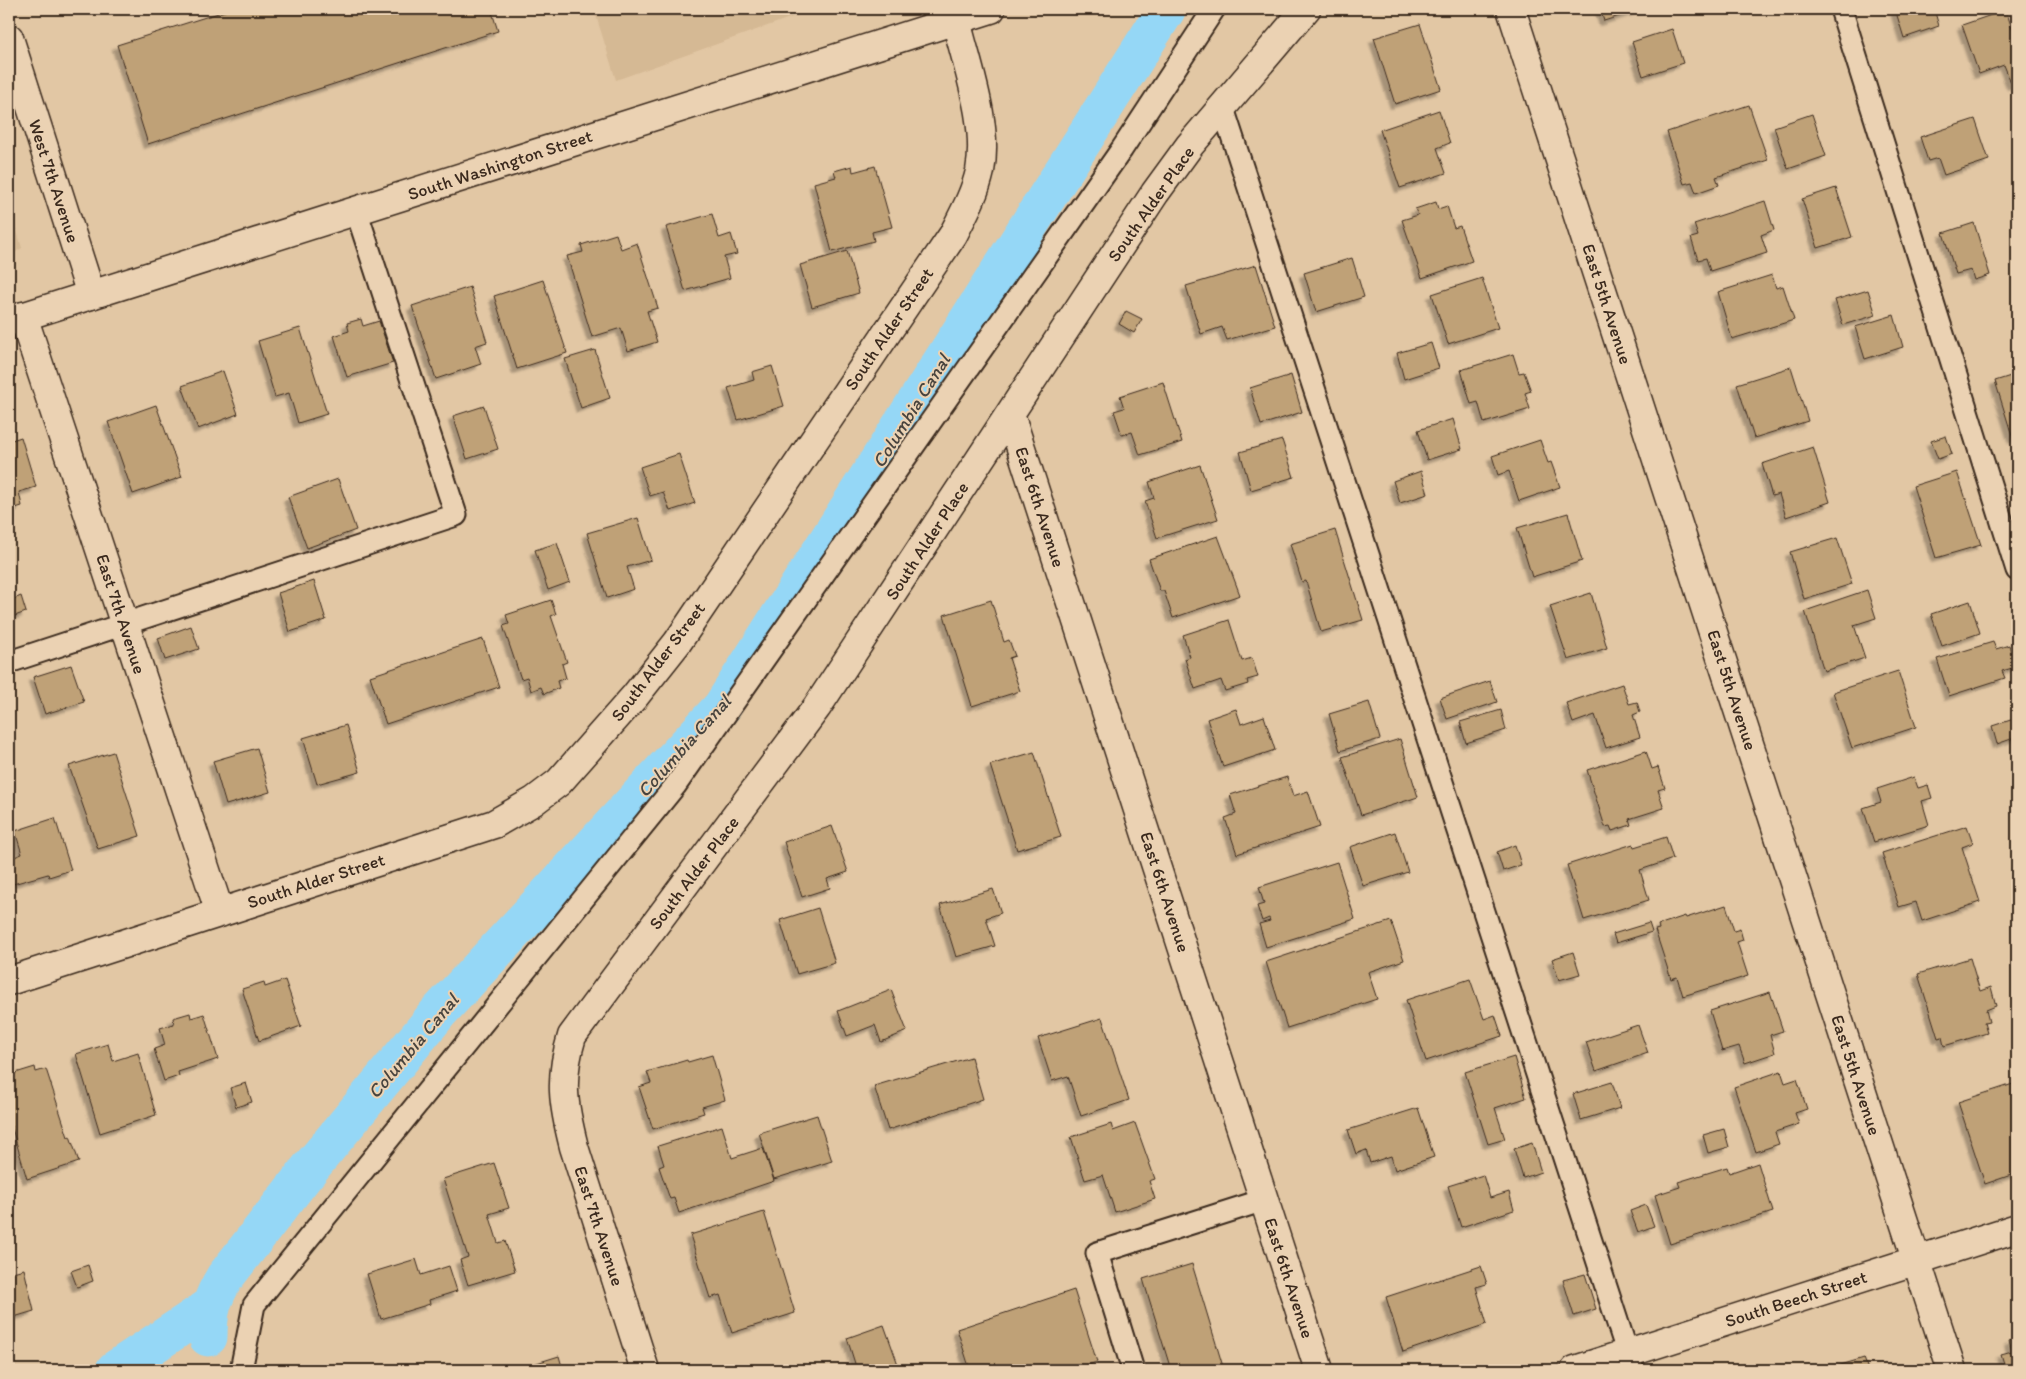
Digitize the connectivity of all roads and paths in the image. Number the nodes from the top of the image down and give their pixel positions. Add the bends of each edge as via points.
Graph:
1 (990, 9) edge
2 (1214, 9) edge
3 (1306, 9) edge
4 (1511, 9) edge
5 (1841, 9) edge
6 (955, 14) edge
7 (12, 56) edge
8 (1223, 108) junction
9 (356, 210) junction
10 (91, 294) junction
11 (16, 318) edge
12 (1010, 414) junction
13 (2017, 570) edge
14 (124, 625) junction
15 (9, 662) edge
16 (220, 912) junction
17 (9, 981) edge
18 (563, 1081) joint
19 (1264, 1200) junction
20 (2017, 1228) edge
21 (1917, 1261) junction
22 (1630, 1362) edge
23 (240, 1370) edge
24 (645, 1370) edge
25 (1133, 1370) edge
26 (1319, 1370) edge
27 (1574, 1370) edge
28 (1952, 1370) edge

1 - 6 street, South Washington Street
2 - 23 lane via 1122,149 675,786 254,1305
3 - 8 street, South Alder Place
4 - 21 street, East 5th Avenue
5 - 13 lane
6 - 9 street, South Washington Street
6 - 16 street, South Alder Street via 981,124 983,146 980,173 969,203 953,235 677,643 635,696 559,782 512,815 494,824
7 - 10 street, West 7th Avenue
8 - 12 street, South Alder Place via 1190,145 1156,193
8 - 22 lane
9 - 10 street, South Washington Street
9 - 14 lane via 456,515
10 - 11 street, South Washington Street
11 - 14 street, East 7th Avenue
12 - 18 street, South Alder Place via 817,707 572,1036
12 - 19 street, East 6th Avenue
14 - 15 lane
14 - 16 street, East 7th Avenue
16 - 17 street, South Alder Street
18 - 24 street, East 7th Avenue via 565,1112 574,1147
19 - 25 lane via 1097,1253
19 - 26 street, East 6th Avenue
20 - 21 street, South Beech Street
21 - 22 street, South Beech Street
21 - 28 street, East 5th Avenue
22 - 27 street, South Beech Street

